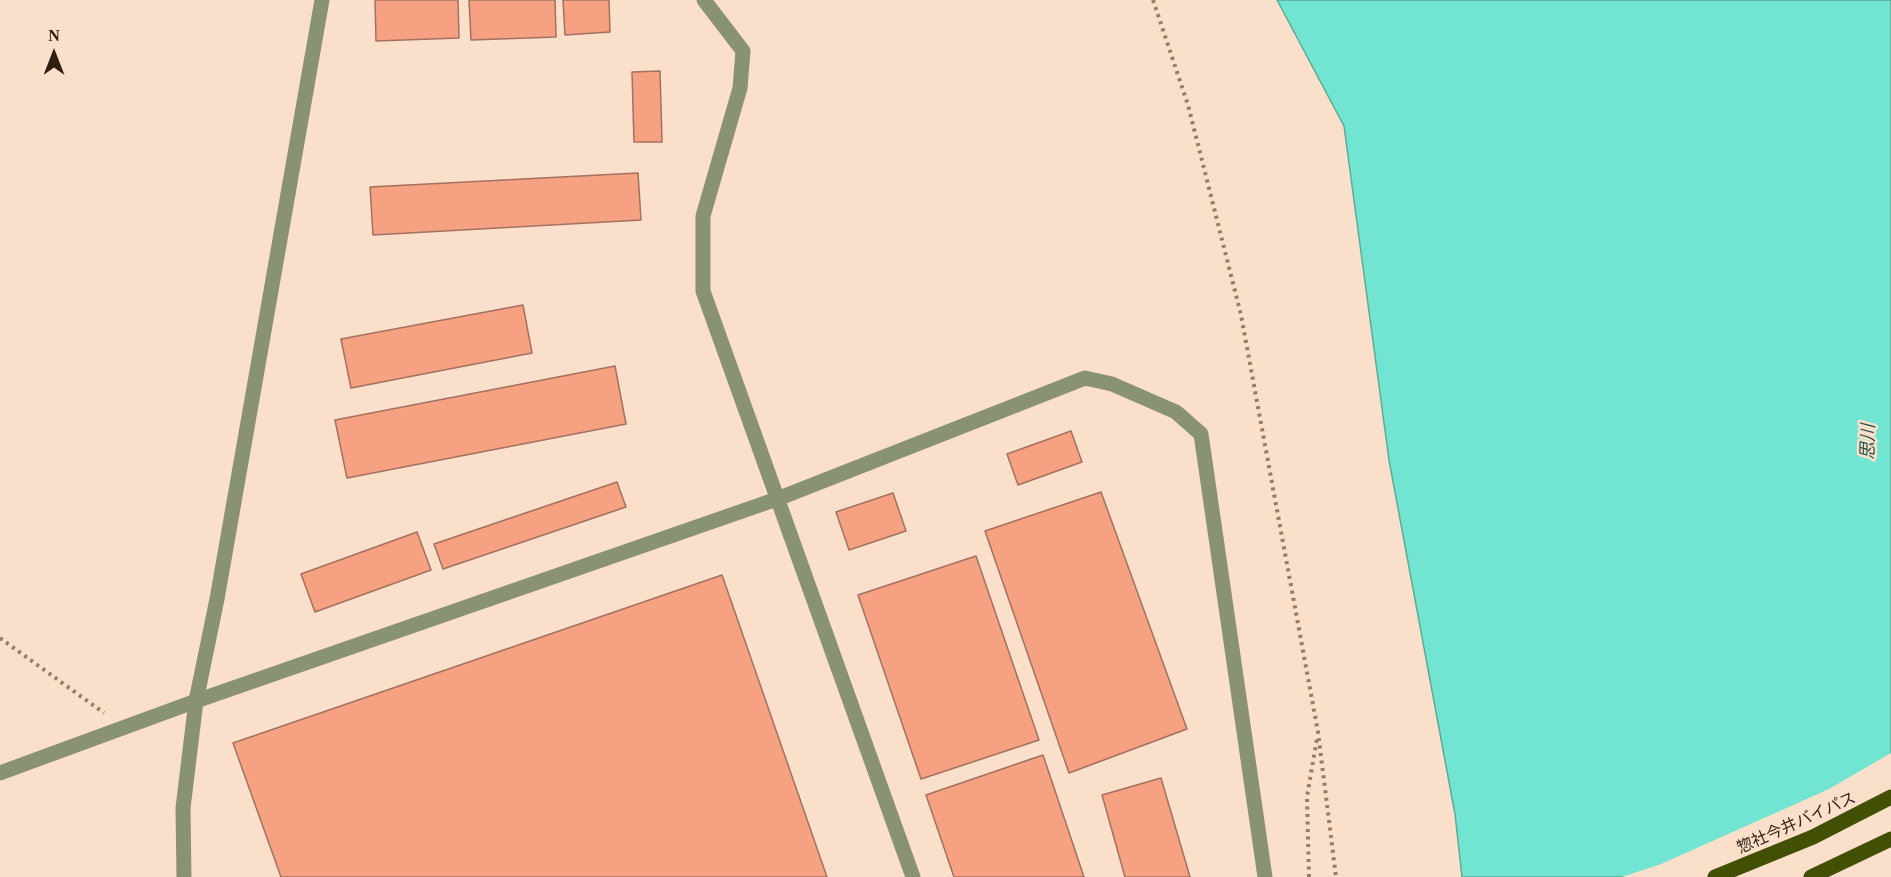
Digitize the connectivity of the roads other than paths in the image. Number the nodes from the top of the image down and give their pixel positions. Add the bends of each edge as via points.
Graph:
1 (322, 0) edge
2 (704, 0) edge
3 (777, 499) junction
4 (196, 701) junction
5 (0, 773) edge
6 (1891, 797) edge
7 (1891, 839) edge
8 (184, 877) edge
9 (913, 877) edge
10 (1264, 877) edge
11 (1715, 877) edge
12 (1811, 877) edge

1 - 4 street
2 - 3 street via 743,51 740,88 703,216 703,291
3 - 4 street
3 - 9 street
3 - 10 street via 1085,378 1112,384 1176,412 1202,434
4 - 5 street
4 - 8 street via 183,808
6 - 11 main road, 惣社今井バイパス via 1813,837
7 - 12 main road

